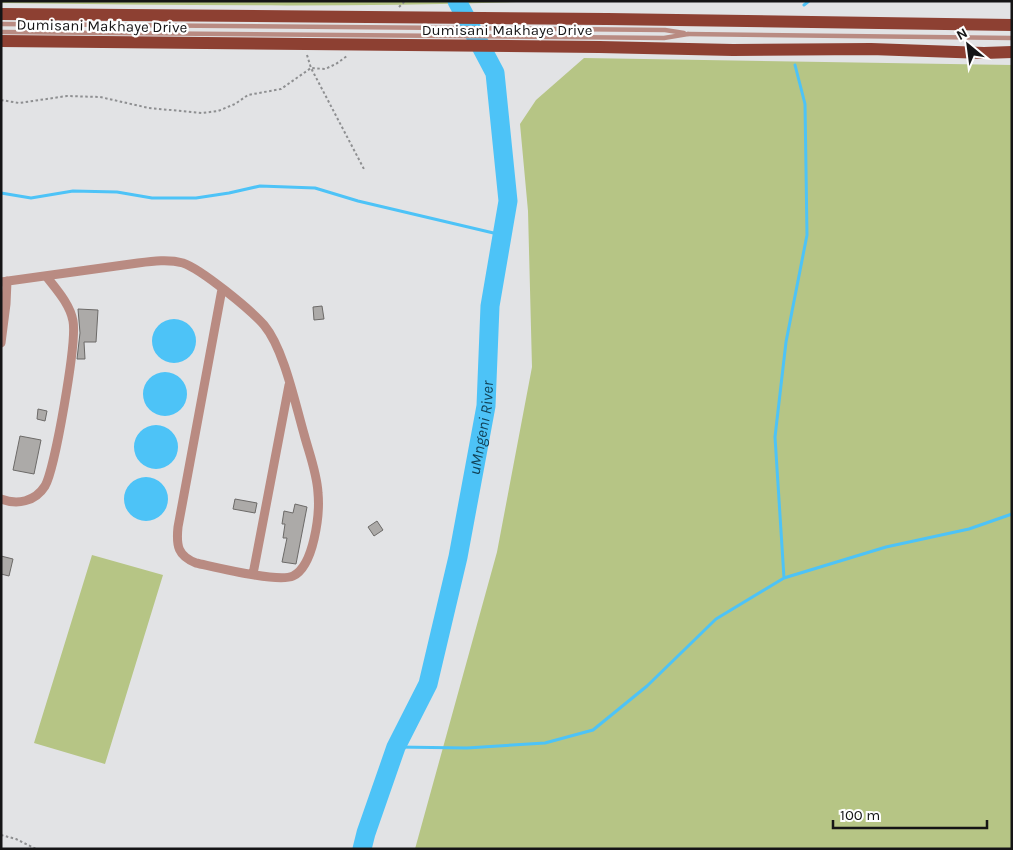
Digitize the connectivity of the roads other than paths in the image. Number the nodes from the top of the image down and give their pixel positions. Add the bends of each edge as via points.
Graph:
1 (1, 14) edge
2 (1, 24) edge
3 (1012, 25) edge
4 (1, 32) edge
5 (688, 34) junction
6 (1012, 38) edge
7 (1, 41) edge
8 (1012, 52) edge
9 (46, 276) junction
10 (4, 282) edge
11 (222, 289) junction
12 (1, 343) edge
13 (289, 384) junction
14 (1, 499) edge
15 (253, 574) junction

1 - 3 main road, Dumisani Makhaye Drive, bridge
2 - 5 lane, bridge via 664,30
4 - 5 lane, bridge via 664,38
5 - 6 lane
7 - 8 main road, Dumisani Makhaye Drive, bridge
9 - 10 street
9 - 11 street via 160,260 182,262
9 - 14 street via 66,304 74,330 52,466 44,487 33,497 19,503
10 - 12 street via 6,304
11 - 13 street via 264,325 278,351
11 - 15 street via 178,527 178,542 188,560
13 - 15 street
13 - 15 street via 315,472 319,504 317,522 308,558 295,575 279,578

